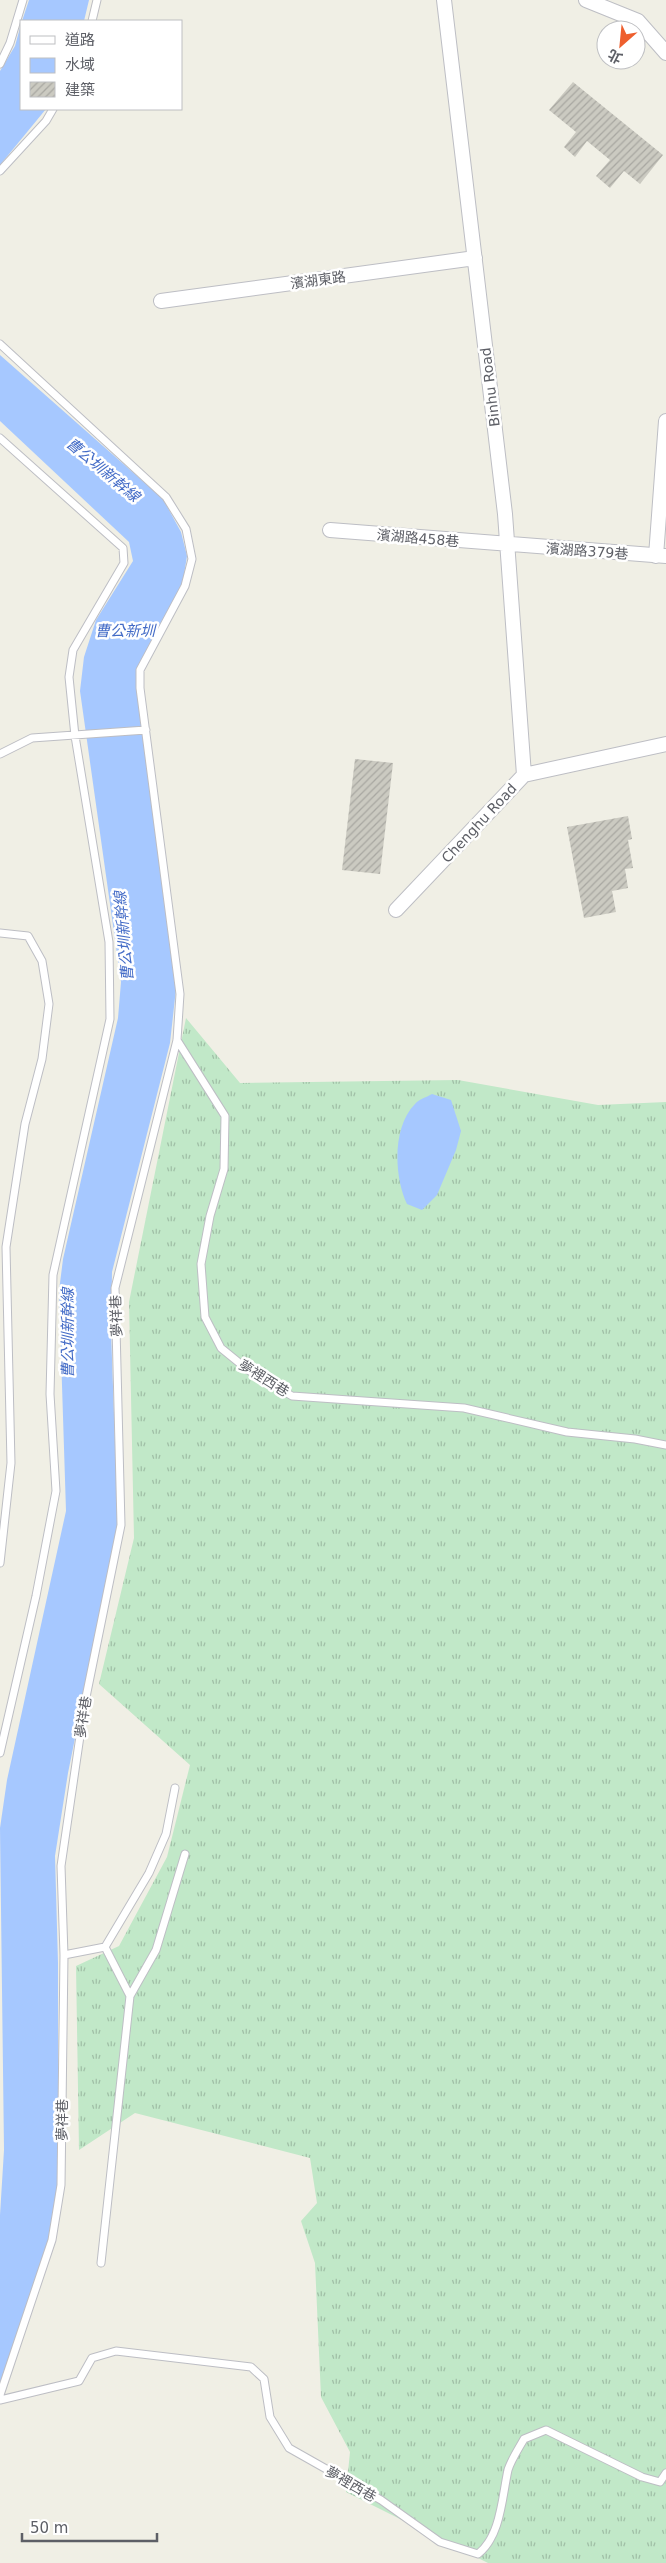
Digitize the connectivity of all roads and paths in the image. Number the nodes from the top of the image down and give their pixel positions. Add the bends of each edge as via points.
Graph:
1 (23, 0) edge
2 (97, 0) edge
3 (444, 0) edge
4 (586, 0) edge
5 (92, 20) edge
6 (666, 53) edge
7 (0, 64) edge
8 (53, 110) edge
9 (0, 171) edge
10 (475, 258) junction
11 (161, 301) dead end
12 (0, 344) edge
13 (666, 421) edge
14 (0, 438) edge
15 (330, 530) dead end
16 (507, 545) junction
17 (661, 556) edge
18 (146, 730) junction
19 (75, 736) junction
20 (666, 744) edge
21 (0, 754) edge
22 (524, 775) junction
23 (396, 910) dead end
24 (0, 933) edge
25 (177, 1040) junction
26 (666, 1445) edge
27 (0, 1563) edge
28 (0, 1753) edge
29 (176, 1788) dead end
30 (185, 1854) dead end
31 (105, 1946) junction
32 (64, 1955) junction
33 (130, 1996) junction
34 (101, 2263) dead end
35 (0, 2395) edge
36 (0, 2400) edge
37 (666, 2473) edge

1 - 7 lane
2 - 5 lane
3 - 10 street, Binhu Road
4 - 6 street via 638,21
8 - 9 lane
10 - 11 street, 濱湖東路
10 - 16 street, Binhu Road
12 - 18 lane, 夢祥巷 via 166,497 186,529 192,559 186,586 140,670
13 - 17 street
14 - 19 lane via 123,548 124,563 73,650 69,677
15 - 16 street, 濱湖路458巷
16 - 17 street, 濱湖路379巷
16 - 22 street, Binhu Road
18 - 19 lane
18 - 25 lane, 夢祥巷 via 180,994
19 - 21 lane via 32,738
19 - 28 lane via 109,942 110,1019 53,1275 50,1394 56,1491
20 - 22 street, Chenghu Road
22 - 23 street, Chenghu Road
24 - 27 lane via 28,936 42,961 49,1004 42,1059 25,1124 6,1246 11,1463
25 - 26 lane, 夢裡西巷 via 225,1116 224,1169 210,1216 201,1264 205,1317 221,1348 248,1370 292,1396 464,1408 567,1432
25 - 32 lane, 夢祥巷 via 115,1288 121,1525 85,1702 65,1830 61,1866
29 - 31 lane via 166,1834 149,1873
30 - 33 lane via 156,1950
31 - 32 lane
31 - 33 lane
32 - 35 lane, 夢祥巷 via 61,2185 52,2240
33 - 34 lane
36 - 37 lane, 夢裡西巷 via 79,2381 92,2358 116,2351 250,2367 264,2380 270,2417 289,2448 381,2500 440,2542 478,2554 488,2546 504,2498 508,2468 524,2439 546,2430 642,2477 660,2482

